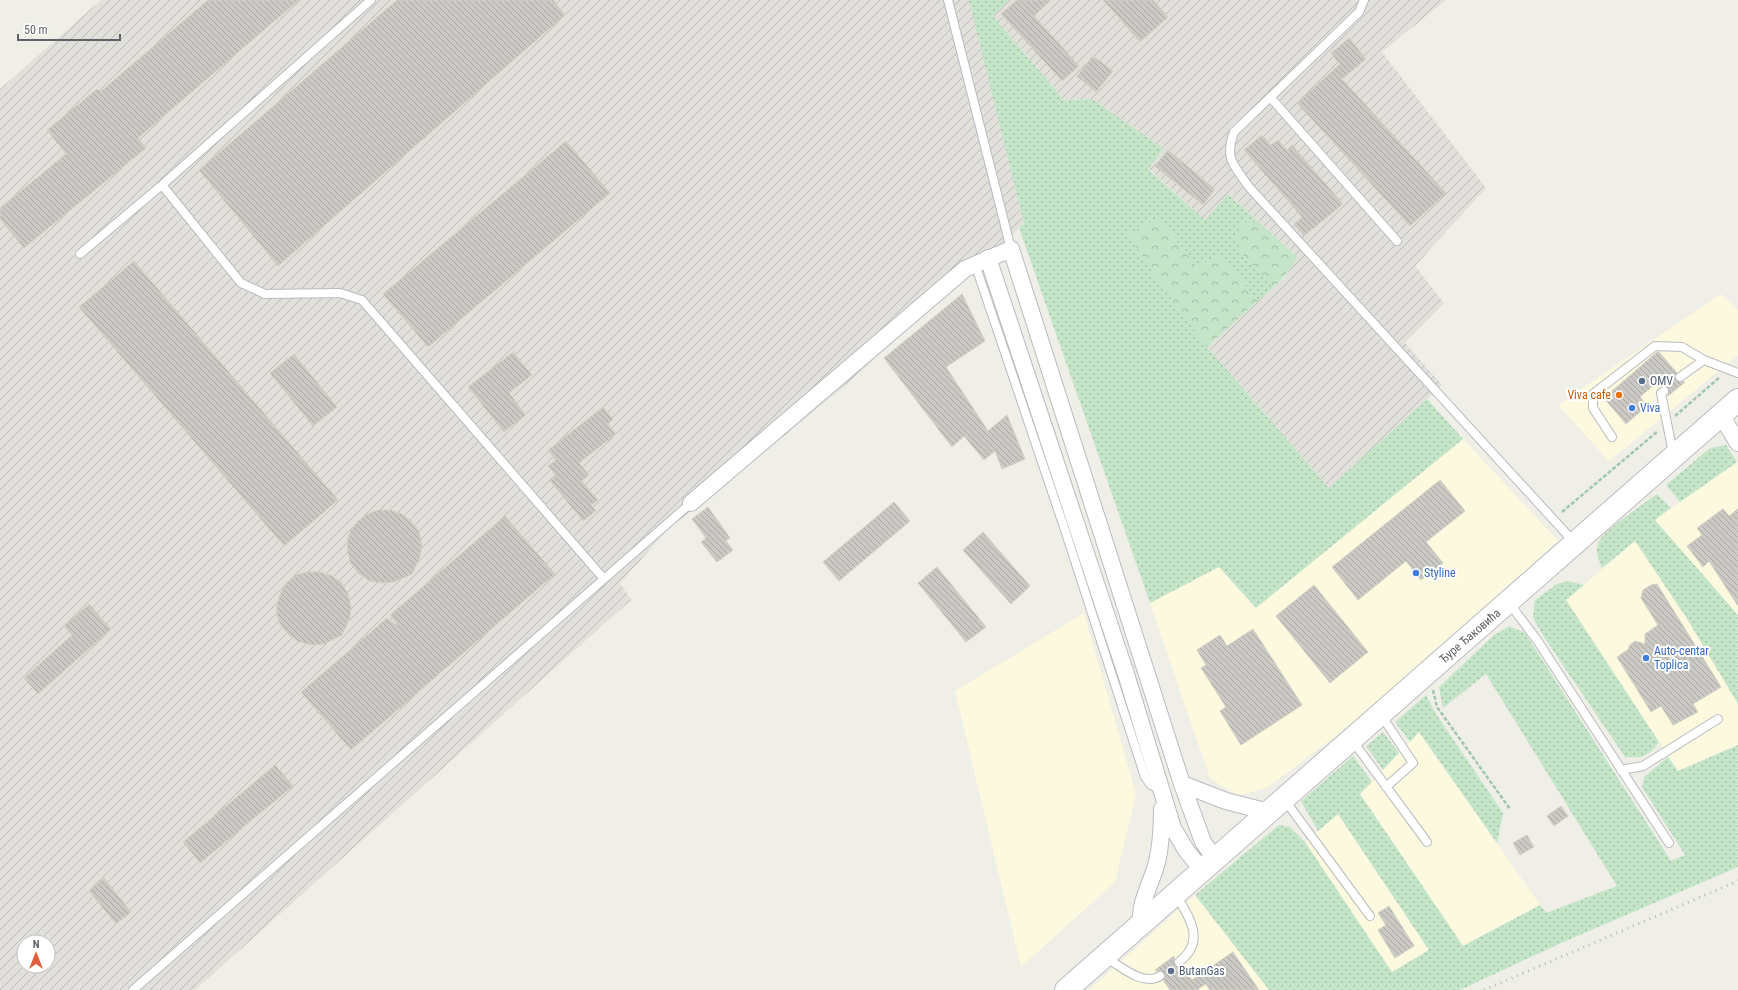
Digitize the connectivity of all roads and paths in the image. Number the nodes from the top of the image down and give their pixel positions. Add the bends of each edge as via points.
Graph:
1 (371, 0) edge
2 (948, 0) edge
3 (1364, 0) edge
4 (1270, 97) junction
5 (162, 185) junction
6 (1397, 241) dead end
7 (1011, 249) junction
8 (80, 254) dead end
9 (981, 261) junction
10 (1704, 360) junction
11 (1729, 369) junction
12 (1738, 373) edge
13 (1680, 377) dead end
14 (1664, 391) dead end
15 (1738, 400) edge
16 (1721, 415) junction
17 (1667, 423) junction
18 (1612, 437) dead end
19 (1738, 442) edge
20 (1674, 455) junction
21 (692, 503) joint
22 (1562, 512) dead end
23 (1575, 544) junction
24 (604, 579) junction
25 (1508, 603) junction
26 (1428, 672) junction
27 (1380, 714) junction
28 (1718, 719) dead end
29 (1351, 739) junction
30 (1621, 770) junction
31 (1182, 784) junction
32 (1386, 786) junction
33 (1162, 791) junction
34 (1277, 804) junction
35 (1510, 809) dead end
36 (1427, 842) dead end
37 (1669, 843) dead end
38 (1208, 864) junction
39 (1175, 894) junction
40 (1370, 916) dead end
41 (1141, 923) junction
42 (1105, 956) junction
43 (1179, 962) dead end
44 (1160, 976) dead end
45 (133, 990) edge
46 (1066, 990) edge

1 - 5 lane
2 - 7 lane
3 - 4 lane via 1359,12
4 - 6 lane
4 - 23 lane via 1234,132 1229,145 1230,160 1245,182
5 - 8 lane
5 - 24 lane via 241,283 265,294 340,293 362,300
7 - 9 street
7 - 31 street
9 - 21 street via 966,269
9 - 33 street via 1126,674
10 - 11 lane
10 - 13 lane
10 - 18 lane via 1682,347 1654,346 1594,391 1592,407
11 - 12 lane
11 - 17 path
14 - 17 lane via 1661,393
15 - 16 street, Ђуре Ђаковића
16 - 19 street
16 - 20 street, Ђуре Ђаковића
17 - 20 lane
17 - 22 path
20 - 23 street, Ђуре Ђаковића
21 - 24 lane
23 - 25 street, Ђуре Ђаковића
24 - 45 lane
25 - 26 street, Ђуре Ђаковића
25 - 30 lane via 1537,640
26 - 27 street, Ђуре Ђаковића
26 - 35 path via 1437,707
27 - 29 street, Ђуре Ђаковића
27 - 32 lane via 1413,763
28 - 30 lane via 1643,766
29 - 32 lane
29 - 34 street, Ђуре Ђаковића
30 - 37 lane
31 - 34 street via 1226,801 1265,811
31 - 38 street via 1204,842
32 - 36 lane
33 - 38 street via 1173,828 1186,850
33 - 41 street via 1162,827 1157,863 1140,916
34 - 38 street, Ђуре Ђаковића
34 - 40 lane
38 - 39 street, Ђуре Ђаковића
39 - 41 street, Ђуре Ђаковића
39 - 43 lane via 1187,913 1194,932 1188,956
41 - 42 street, Ђуре Ђаковића
42 - 44 lane via 1137,976 1146,979
42 - 46 street, Ђуре Ђаковића

